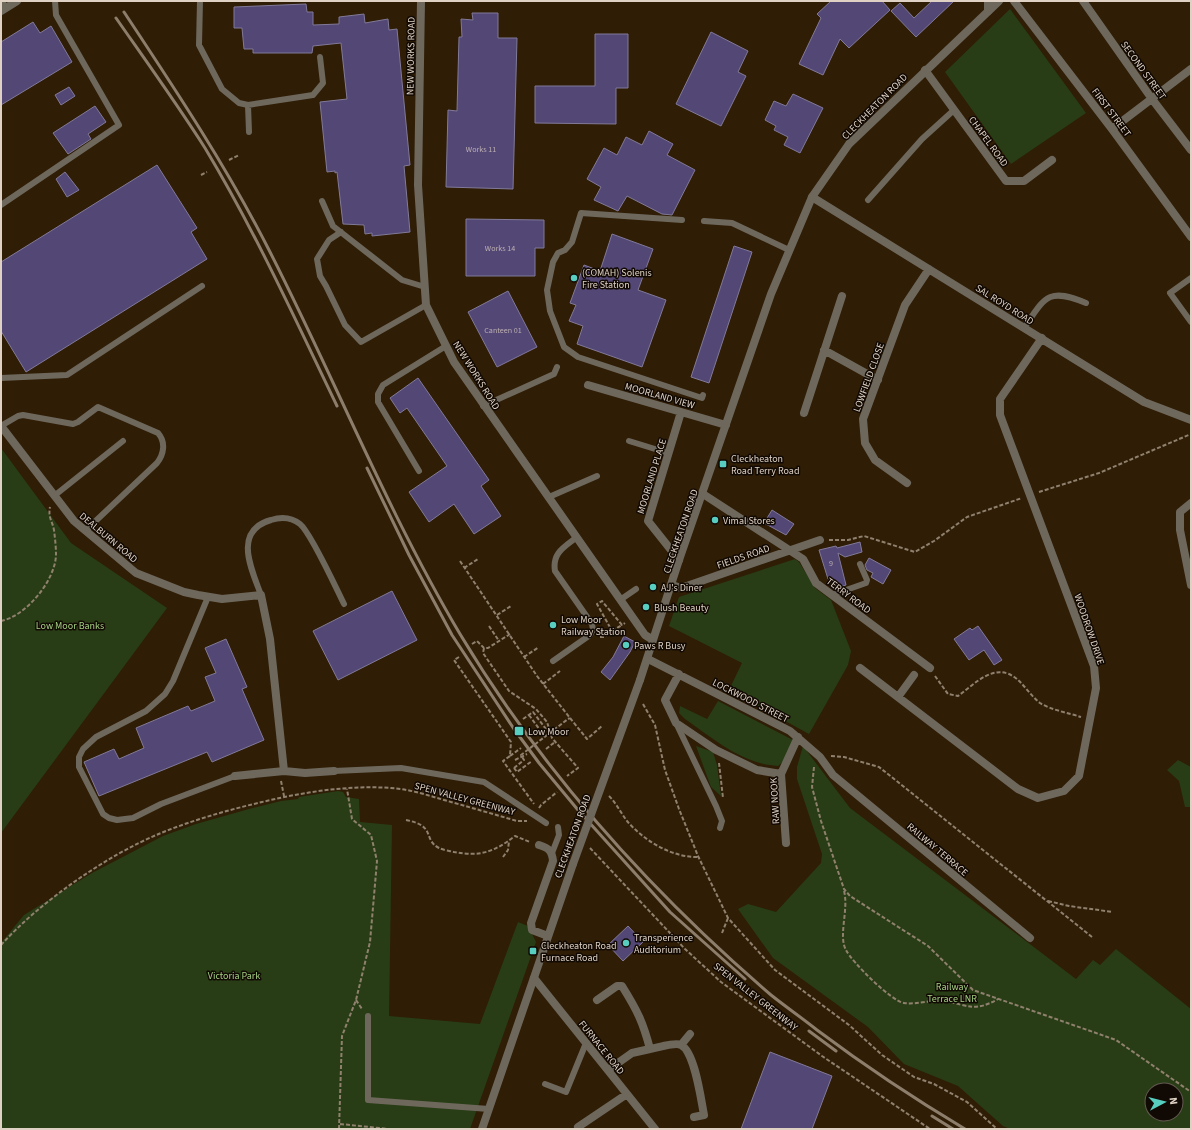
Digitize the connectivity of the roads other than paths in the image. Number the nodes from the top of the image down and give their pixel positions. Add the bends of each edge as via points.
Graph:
1 (17, 1) edge
2 (56, 1) edge
3 (200, 1) edge
4 (421, 1) edge
5 (988, 1) edge
6 (998, 1) edge
7 (1014, 1) edge
8 (1083, 1) edge
9 (3, 6) edge
10 (988, 10) junction
11 (320, 57) dead end
12 (1191, 69) edge
13 (925, 70) junction
14 (1152, 99) junction
15 (248, 105) junction
16 (954, 110) junction
17 (1112, 129) junction
18 (249, 132) dead end
19 (1191, 150) edge
20 (1052, 160) dead end
21 (812, 197) junction
22 (868, 200) dead end
23 (322, 201) dead end
24 (1, 205) edge
25 (682, 220) dead end
26 (704, 221) dead end
27 (340, 232) junction
28 (1191, 237) edge
29 (789, 250) junction
30 (929, 269) junction
31 (1191, 278) edge
32 (202, 286) dead end
33 (425, 287) junction
34 (842, 296) dead end
35 (1086, 303) dead end
36 (426, 305) junction
37 (1191, 322) edge
38 (1024, 328) junction
39 (1042, 338) junction
40 (446, 346) junction
41 (824, 350) junction
42 (556, 367) dead end
43 (1, 378) edge
44 (878, 380) junction
45 (588, 385) dead end
46 (703, 395) dead end
47 (483, 406) junction
48 (681, 412) junction
49 (804, 413) dead end
50 (1191, 420) edge
51 (726, 425) junction
52 (1, 426) edge
53 (122, 441) dead end
54 (629, 441) dead end
55 (668, 453) junction
56 (418, 471) dead end
57 (597, 476) dead end
58 (907, 483) dead end
59 (703, 494) junction
60 (54, 496) junction
61 (549, 497) junction
62 (1191, 503) edge
63 (85, 531) junction
64 (577, 537) junction
65 (820, 540) road end
66 (789, 551) junction
67 (679, 560) junction
68 (860, 564) dead end
69 (672, 585) junction
70 (1191, 585) edge
71 (636, 589) dead end
72 (261, 595) junction
73 (832, 595) junction
74 (208, 597) junction
75 (620, 600) junction
76 (344, 604) dead end
77 (653, 640) junction
78 (648, 658) junction
79 (553, 661) dead end
80 (860, 668) dead end
81 (930, 668) road end
82 (679, 674) junction
83 (914, 675) dead end
84 (898, 697) junction
85 (676, 723) junction
86 (798, 737) junction
87 (284, 771) junction
88 (334, 771) joint
89 (781, 774) junction
90 (833, 775) joint
91 (235, 776) joint
92 (546, 823) road end
93 (558, 827) dead end
94 (720, 828) dead end
95 (786, 843) dead end
96 (539, 845) road end
97 (552, 853) junction
98 (548, 936) junction
99 (1030, 938) dead end
100 (534, 978) junction
101 (597, 1000) dead end
102 (368, 1016) dead end
103 (690, 1034) dead end
104 (586, 1042) junction
105 (681, 1045) junction
106 (650, 1049) junction
107 (608, 1070) junction
108 (545, 1084) dead end
109 (627, 1094) junction
110 (489, 1108) junction
111 (694, 1117) dead end
112 (578, 1127) dead end
113 (482, 1129) edge
114 (655, 1129) edge

1 - 9 street
2 - 24 lane via 56,15 119,125
3 - 15 lane via 198,45 222,89 239,103
4 - 33 street, NEW WORKS ROAD via 418,185
5 - 10 street
6 - 10 street, CLECKHEATON ROAD
7 - 17 street, FIRST STREET
8 - 14 street, SECOND STREET
10 - 13 street, CLECKHEATON ROAD
11 - 15 lane via 323,83 313,95
12 - 14 street
13 - 16 street, CHAPEL ROAD
13 - 21 street, CLECKHEATON ROAD via 849,144
14 - 17 street
14 - 19 street, SECOND STREET
15 - 18 lane
16 - 20 street, CHAPEL ROAD via 1006,181 1024,181
16 - 22 lane via 922,139
17 - 28 street, FIRST STREET
21 - 29 street, CLECKHEATON ROAD
21 - 30 street, SAL ROYD ROAD
23 - 27 lane via 333,226
25 - 46 lane via 581,213 572,242 558,253 553,262 547,299 564,347 578,357 702,398
26 - 29 lane via 732,223
27 - 33 lane via 402,280
27 - 36 lane via 329,240 318,259 320,276 345,325 361,342
29 - 51 street, CLECKHEATON ROAD via 771,294
30 - 38 street, SAL ROYD ROAD
30 - 44 street, LOWFIELD CLOSE via 905,305
31 - 37 lane via 1170,293
32 - 43 lane via 67,375
33 - 36 street, NEW WORKS ROAD
34 - 41 street
35 - 38 lane via 1065,295 1054,295 1045,299
36 - 40 street, NEW WORKS ROAD
38 - 39 street, SAL ROYD ROAD
39 - 50 street, SAL ROYD ROAD via 1144,402
39 - 84 street, WOODROW DRIVE via 1000,399 1000,415 1094,666 1096,688 1079,776 1064,791 1038,798 1018,789
40 - 47 street, NEW WORKS ROAD
40 - 56 lane via 383,385 378,394 378,402
41 - 44 street
41 - 49 street
42 - 47 lane via 554,374
44 - 58 street, LOWFIELD CLOSE via 863,419 865,443 875,460
45 - 48 street, MOORLAND VIEW
47 - 61 street, NEW WORKS ROAD
48 - 51 street, MOORLAND VIEW
48 - 55 street, MOORLAND PLACE
51 - 59 street, CLECKHEATON ROAD
52 - 60 street, DEALBURN ROAD
52 - 63 lane via 23,415 74,424 98,407 161,436 164,447 160,459
53 - 60 lane
54 - 55 lane
55 - 67 street, MOORLAND PLACE via 648,520
57 - 61 lane
59 - 66 street, TERRY ROAD
59 - 67 street, CLECKHEATON ROAD
60 - 63 street, DEALBURN ROAD
61 - 64 street, NEW WORKS ROAD
62 - 70 street via 1180,512 1180,530
63 - 74 street, DEALBURN ROAD via 136,573 184,592
64 - 75 street, NEW WORKS ROAD
64 - 79 lane via 558,552 554,563 555,571 592,624 593,630 590,635
65 - 66 street, FIELDS ROAD
66 - 69 street, FIELDS ROAD via 681,588
66 - 73 street, TERRY ROAD via 803,559 816,583
67 - 69 street, CLECKHEATON ROAD
68 - 73 lane via 866,583
69 - 77 street, CLECKHEATON ROAD
71 - 75 lane
72 - 74 street, DEALBURN ROAD via 222,599
72 - 76 lane via 248,559 247,545 250,535 267,521 290,519 300,524 308,535
72 - 87 street via 270,639
73 - 81 street, TERRY ROAD
74 - 91 lane via 173,681 165,694 146,711 96,737 83,749 79,757 79,767 103,814 117,820 133,818 161,804
75 - 77 street, NEW WORKS ROAD via 644,634
77 - 78 street, CLECKHEATON ROAD
78 - 82 street, LOCKWOOD STREET
78 - 98 street, CLECKHEATON ROAD, bridge
80 - 84 street, WOODROW DRIVE
82 - 85 street via 665,700
82 - 86 street, LOCKWOOD STREET via 790,730
83 - 84 street
85 - 89 street via 716,750 757,770
85 - 94 lane via 716,806 722,821
86 - 89 street, RAW NOOK
86 - 90 street, LOCKWOOD STREET via 820,757
87 - 88 street
87 - 91 street
88 - 92 lane via 402,768 484,782
89 - 95 street, RAW NOOK
90 - 99 street, RAILWAY TERRACE
93 - 97 lane via 559,835
96 - 97 street via 548,848
97 - 98 street via 553,862 531,923 532,930
98 - 100 street, CLECKHEATON ROAD
100 - 104 street, FURNACE ROAD
100 - 110 street, CLECKHEATON ROAD
101 - 106 street via 617,986 622,986 638,1011
102 - 110 lane via 368,1100
103 - 105 street
104 - 107 street, FURNACE ROAD
104 - 108 lane via 566,1092
105 - 106 street
105 - 111 street via 693,1062 704,1115
106 - 107 street via 632,1054
107 - 109 street, FURNACE ROAD
109 - 112 street
109 - 114 street, FURNACE ROAD
110 - 113 street, CLECKHEATON ROAD

